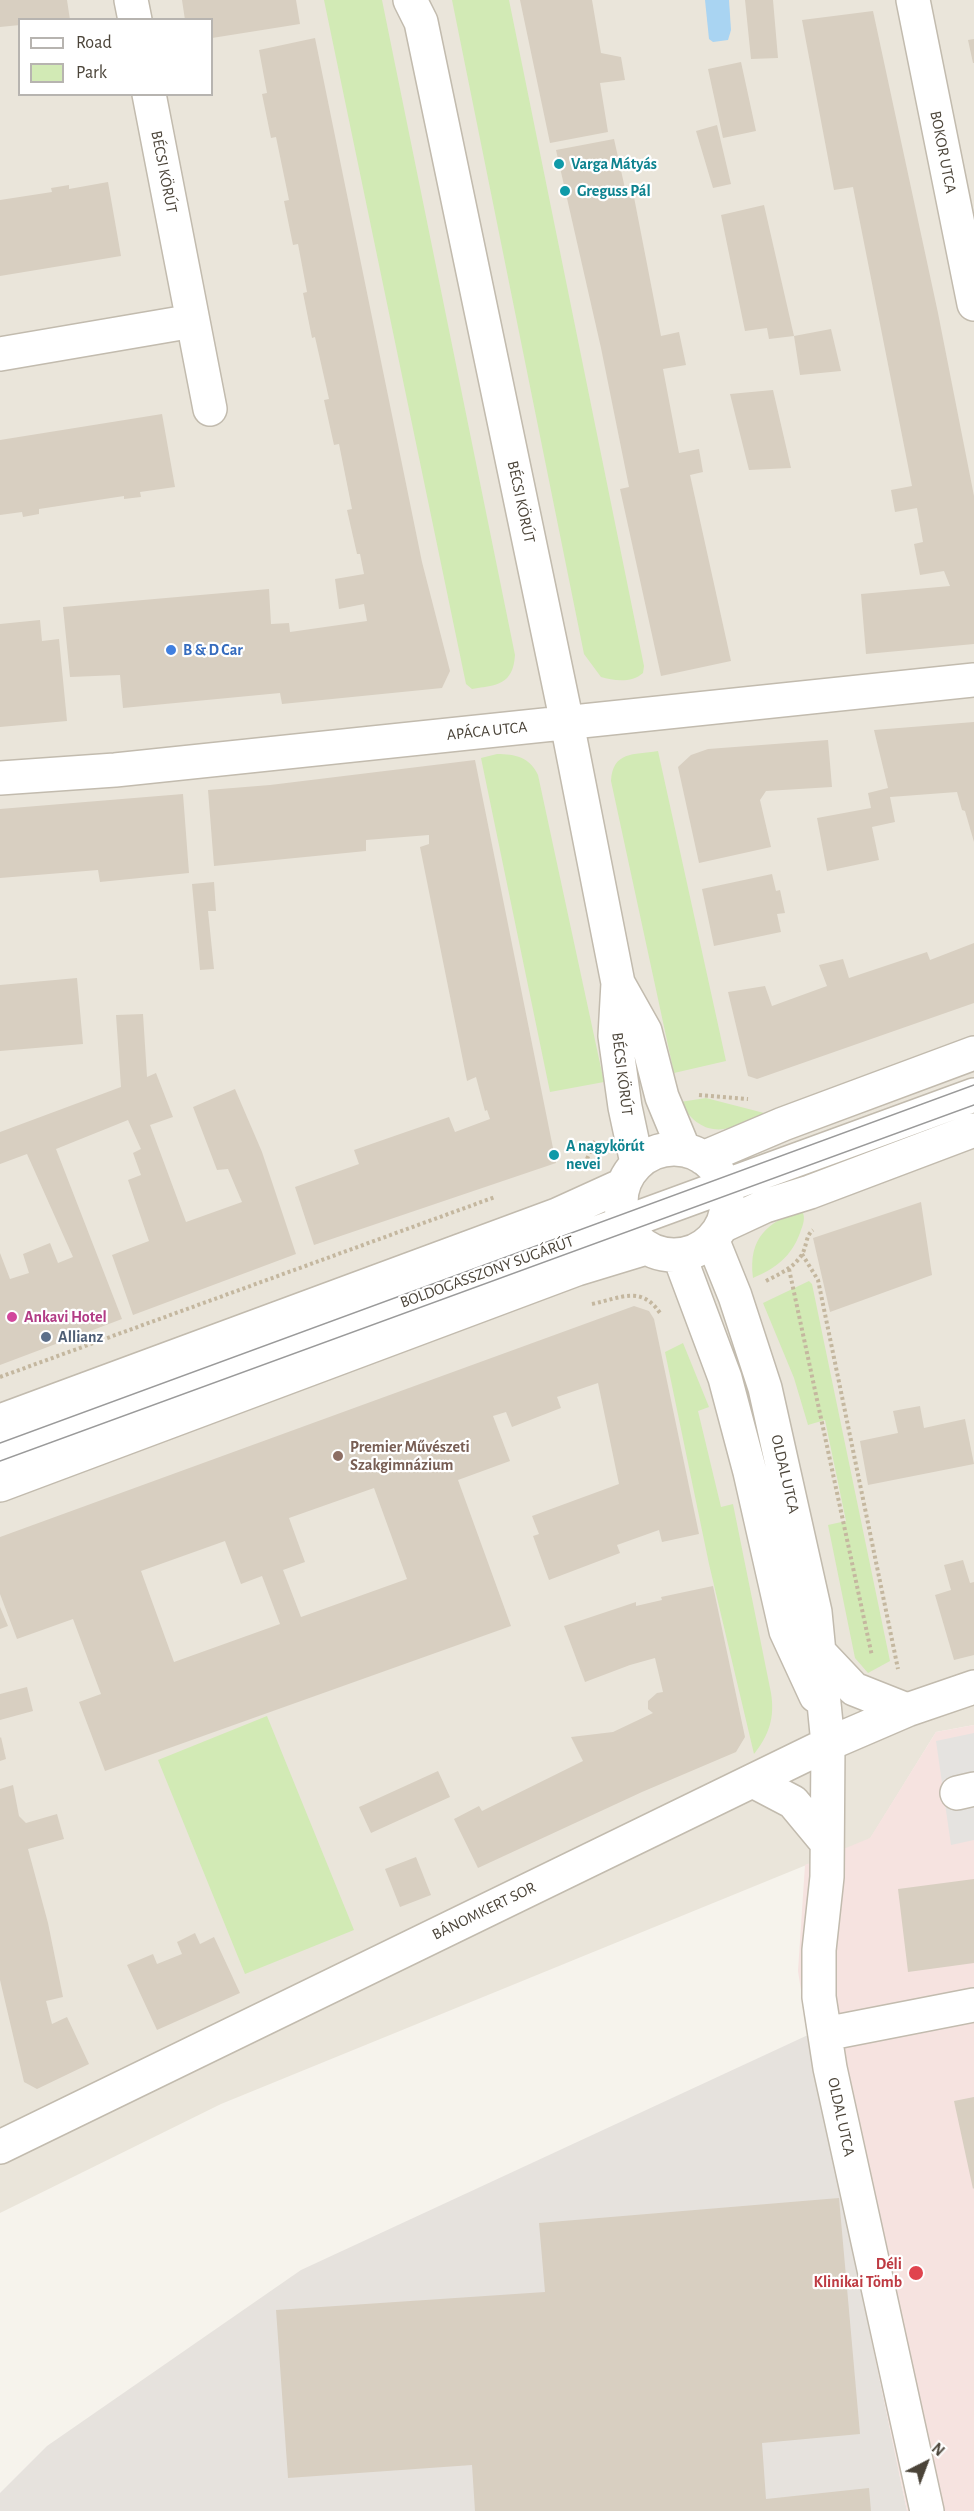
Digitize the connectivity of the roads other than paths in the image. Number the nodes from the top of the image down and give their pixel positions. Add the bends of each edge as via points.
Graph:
1 (131, 0) edge
2 (913, 0) edge
3 (418, 7) edge
4 (135, 18) edge
5 (149, 96) edge
6 (974, 304) edge
7 (193, 321) junction
8 (0, 354) edge
9 (210, 409) dead end
10 (974, 680) edge
11 (567, 723) junction
12 (0, 778) edge
13 (618, 983) junction
14 (974, 1053) edge
15 (974, 1095) edge
16 (974, 1130) edge
17 (694, 1154) junction
18 (630, 1174) junction
19 (724, 1186) junction
20 (625, 1223) junction
21 (717, 1233) junction
22 (646, 1248) junction
23 (679, 1255) junction
24 (0, 1421) edge
25 (0, 1451) edge
26 (0, 1485) edge
27 (820, 1653) junction
28 (974, 1687) edge
29 (907, 1710) junction
30 (827, 1730) junction
31 (753, 1781) junction
32 (827, 1843) junction
33 (974, 2005) edge
34 (825, 2034) junction
35 (1, 2143) edge
36 (927, 2511) edge

1 - 4 street
2 - 6 street, BOKOR UTCA
3 - 11 street, BÉCSI KÖRÚT
5 - 7 street, BÉCSI KÖRÚT
7 - 8 street
7 - 9 street, BÉCSI KÖRÚT
10 - 11 street, APÁCA UTCA
11 - 12 street, APÁCA UTCA via 115,770
11 - 13 street, BÉCSI KÖRÚT
13 - 17 street, BÉCSI KÖRÚT via 645,1031 662,1097
13 - 18 street, BÉCSI KÖRÚT via 615,1036
14 - 17 street
15 - 19 street, BOLDOGASSZONY SUGÁRÚT
16 - 21 street via 765,1206
17 - 18 street, BOLDOGASSZONY SUGÁRÚT via 667,1149 651,1154
17 - 19 street, BÉCSI KÖRÚT via 713,1166
18 - 20 street, BÉCSI KÖRÚT via 621,1199
18 - 24 street, BOLDOGASSZONY SUGÁRÚT via 557,1215
19 - 20 street, BOLDOGASSZONY SUGÁRÚT
19 - 21 street via 727,1206
20 - 22 street
20 - 25 street, BOLDOGASSZONY SUGÁRÚT
21 - 23 street via 692,1253
21 - 27 street, OLDAL UTCA via 765,1388 815,1612
22 - 23 street
22 - 26 street, BOLDOGASSZONY SUGÁRÚT via 566,1273
23 - 30 street, OLDAL UTCA via 728,1388 786,1631
27 - 29 street via 854,1689
27 - 30 street, OLDAL UTCA
28 - 29 street, BÁNOMKERT SOR
29 - 30 street, BÁNOMKERT SOR
30 - 31 street, BÁNOMKERT SOR
30 - 32 street, OLDAL UTCA
31 - 32 street via 793,1802
31 - 35 street, BÁNOMKERT SOR
32 - 34 street, OLDAL UTCA via 819,1950 819,1997
33 - 34 street
34 - 36 street, OLDAL UTCA

